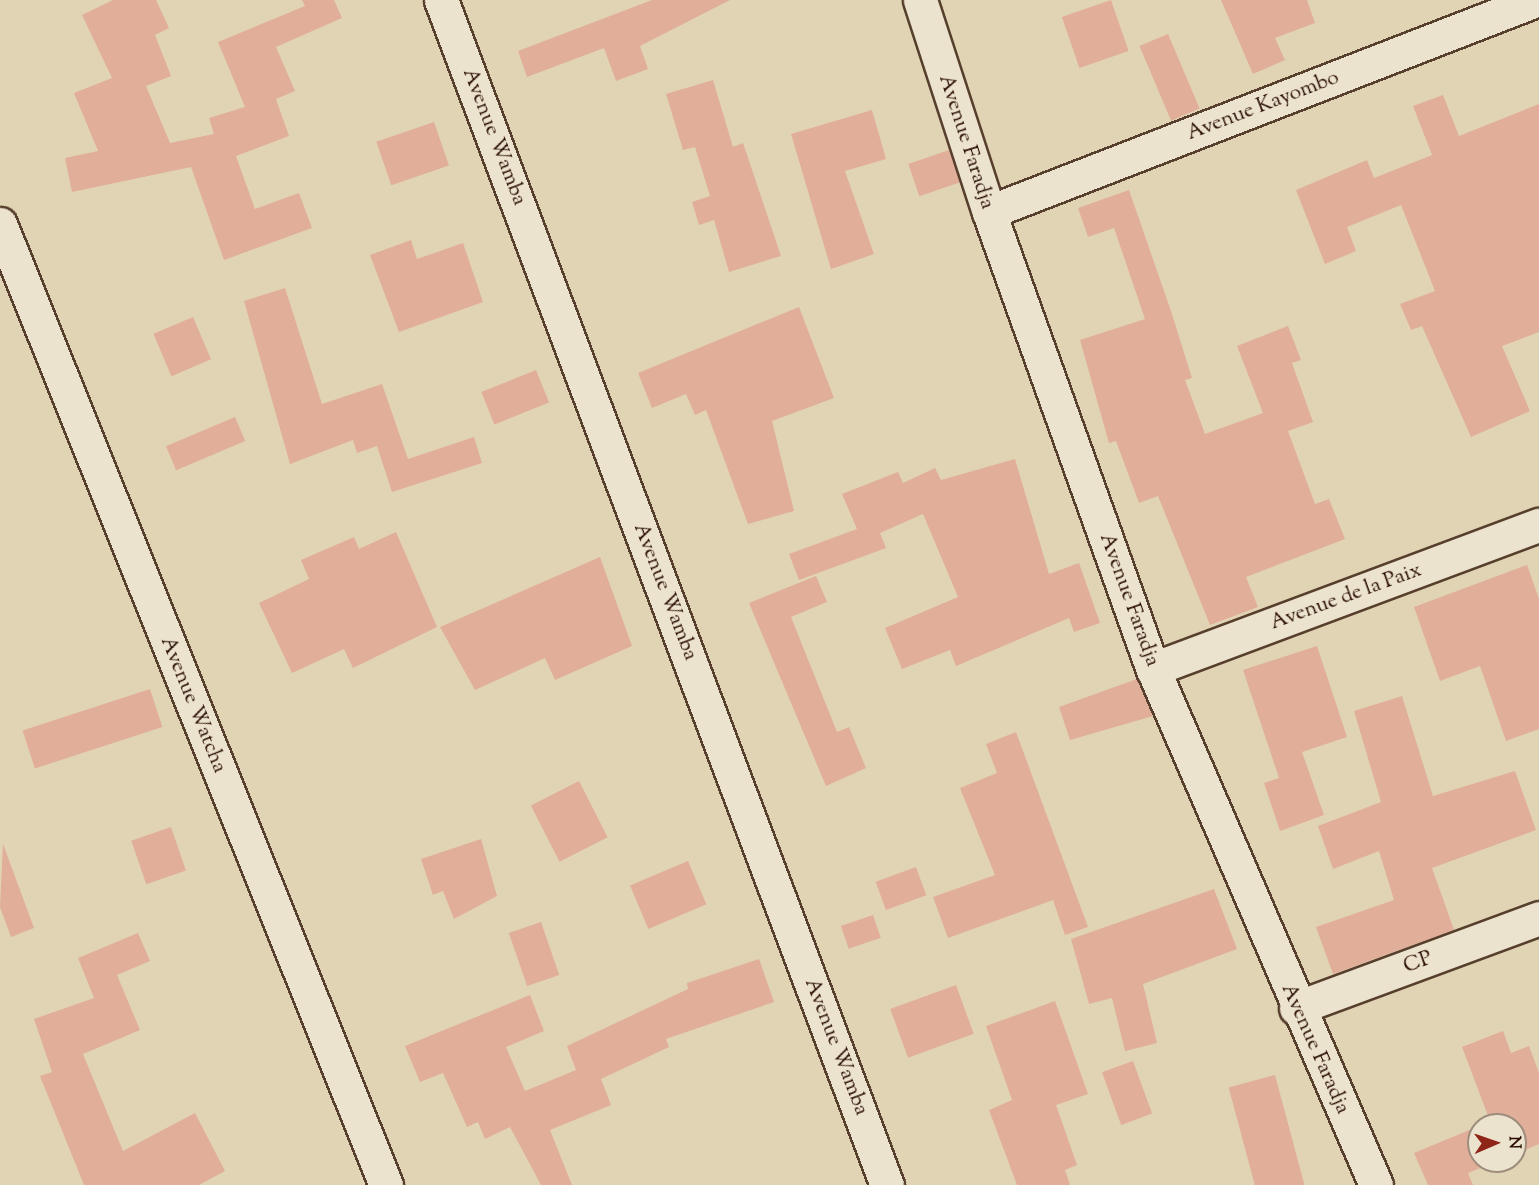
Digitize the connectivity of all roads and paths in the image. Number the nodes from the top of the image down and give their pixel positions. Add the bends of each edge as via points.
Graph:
1 (441, 0) edge
2 (920, 0) edge
3 (1536, 0) edge
4 (989, 212) junction
5 (0, 224) edge
6 (1539, 525) edge
7 (1153, 669) junction
8 (1539, 918) edge
9 (1296, 1008) junction
10 (386, 1185) edge
11 (888, 1185) edge
12 (1376, 1185) edge

1 - 11 street, Avenue Wamba
2 - 4 street, Avenue Faradja
3 - 4 street, Avenue Kayombo
4 - 7 street, Avenue Faradja
5 - 10 street, Avenue Watcha
6 - 7 street, Avenue de la Paix
7 - 9 street, Avenue Faradja
8 - 9 street, CP
9 - 12 street, Avenue Faradja

